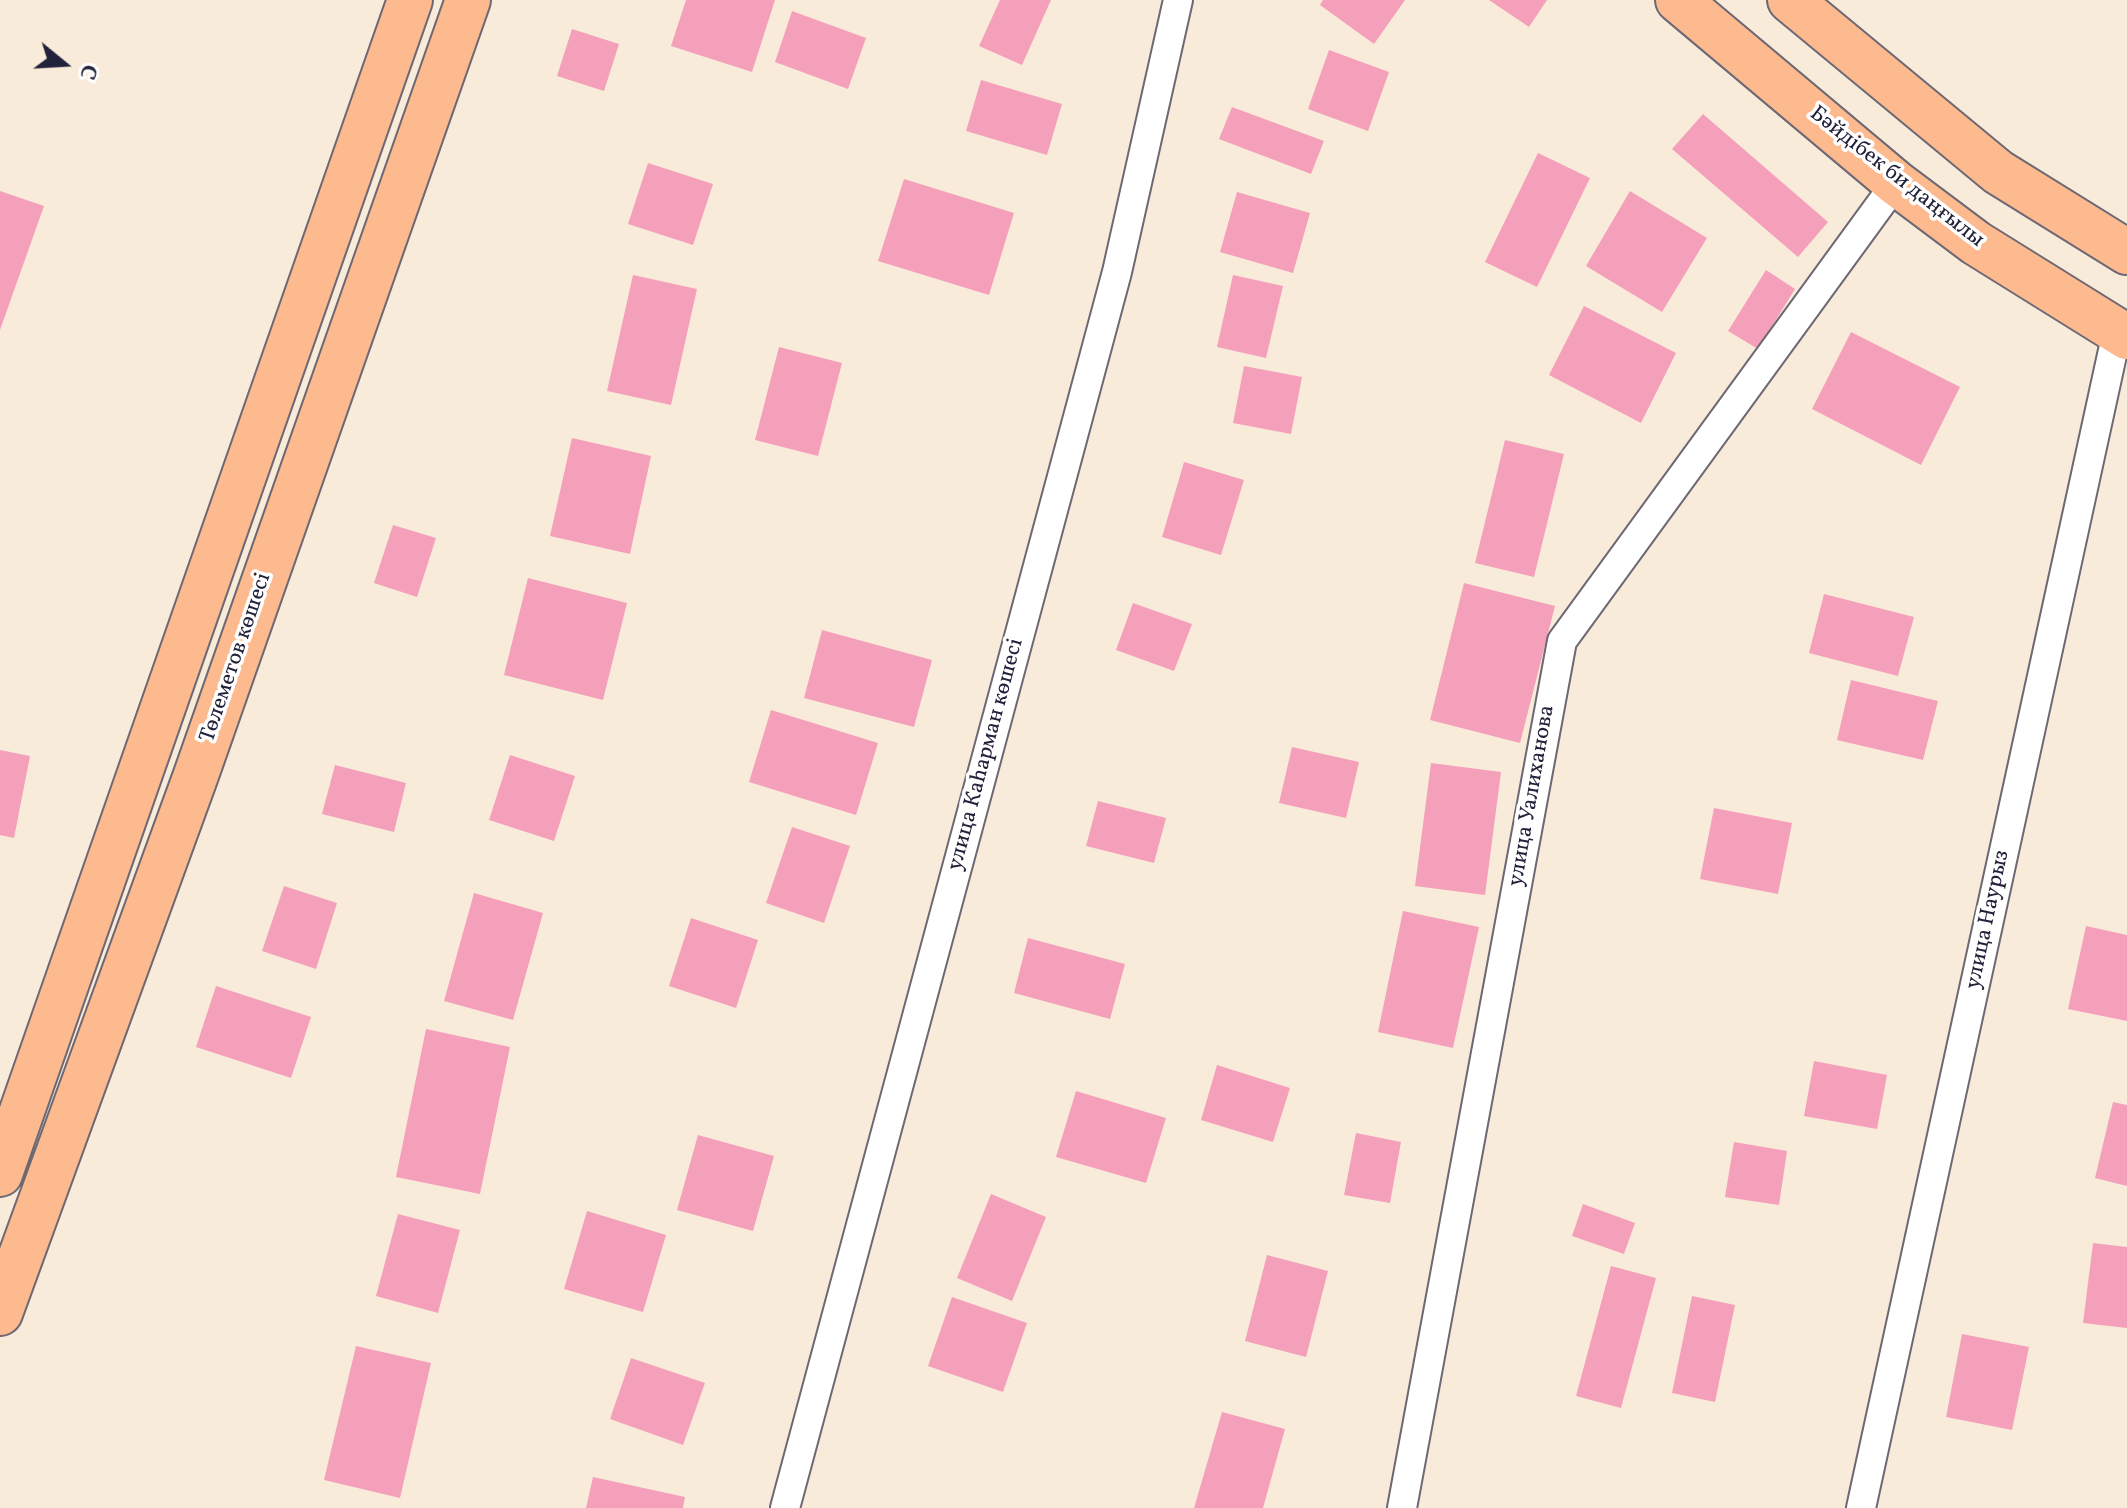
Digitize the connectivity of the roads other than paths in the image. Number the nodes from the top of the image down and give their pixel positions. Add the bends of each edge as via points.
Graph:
1 (410, 0) edge
2 (468, 0) edge
3 (1178, 0) edge
4 (1678, 0) edge
5 (1790, 0) edge
6 (1896, 183) junction
7 (2127, 252) edge
8 (2122, 335) edge
9 (0, 1174) edge
10 (0, 1313) edge
11 (785, 1508) edge
12 (1402, 1508) edge
13 (1861, 1508) edge

1 - 9 main road
2 - 10 main road, Төлеметов көшесі
3 - 11 street, улица Каһарман көшесі via 1117,272
4 - 6 main road, Бәйдібек би даңғылы
5 - 7 main road via 1998,172
6 - 8 main road, Бәйдібек би даңғылы via 1976,243
6 - 12 street, улица Уалиханова via 1562,641
8 - 13 street, улица Наурыз

